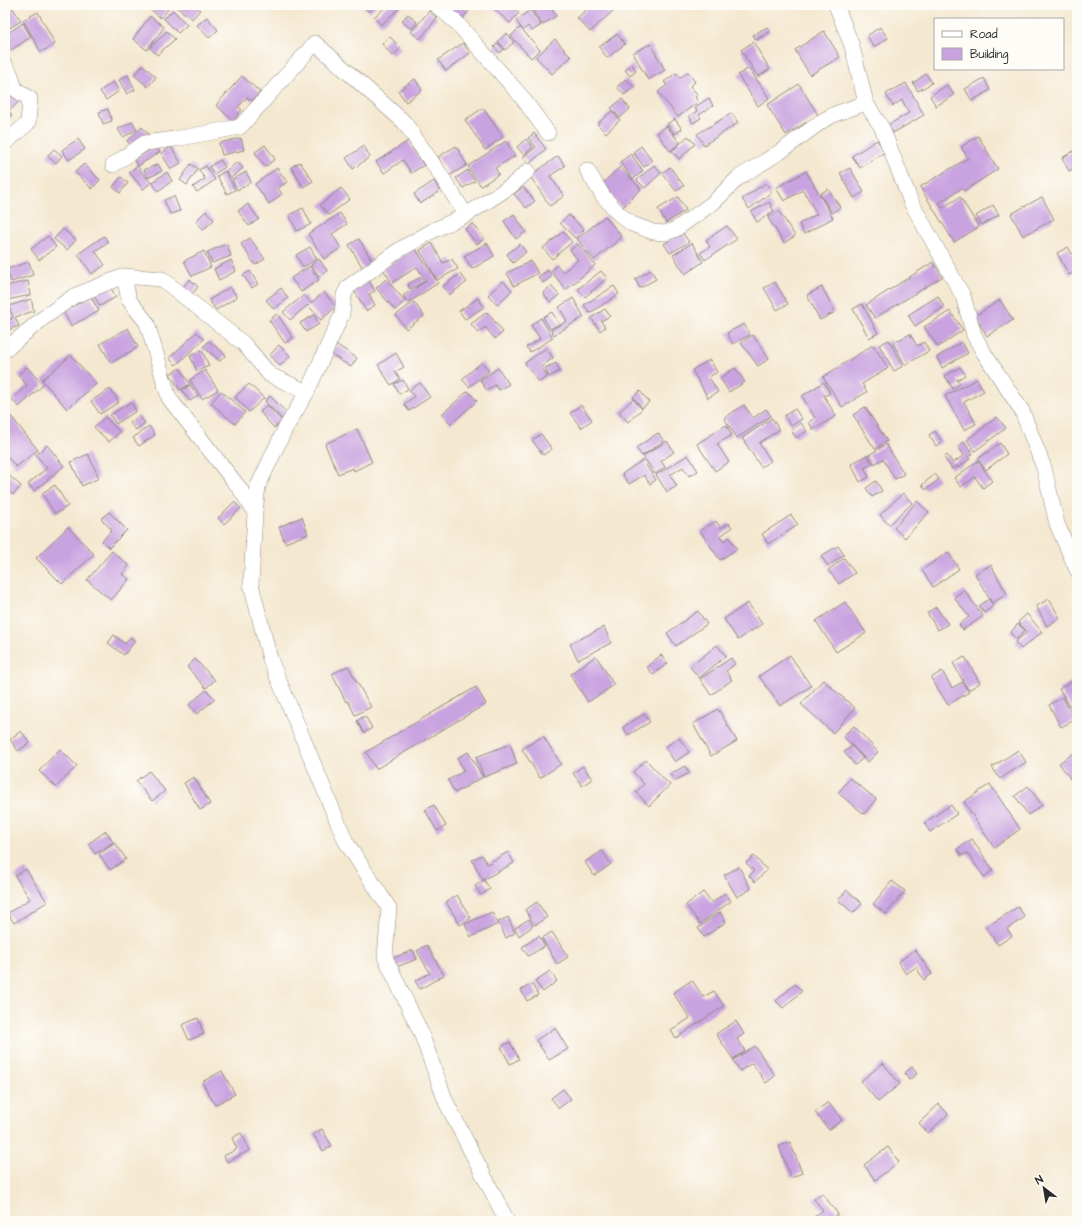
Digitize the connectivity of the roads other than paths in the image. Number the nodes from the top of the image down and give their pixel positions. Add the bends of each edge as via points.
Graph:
1 (436, 5) edge
2 (836, 5) edge
3 (5, 65) edge
4 (866, 104) junction
5 (548, 133) dead end
6 (5, 143) edge
7 (113, 165) dead end
8 (528, 170) dead end
9 (587, 170) dead end
10 (466, 215) junction
11 (124, 276) junction
12 (5, 350) edge
13 (307, 392) junction
14 (255, 512) junction
15 (1077, 570) edge
16 (508, 1221) edge

1 - 5 street via 457,23 521,96
2 - 4 street via 852,46
3 - 6 street via 15,88 30,99 28,123
4 - 9 street via 822,121 780,152 738,178 714,202 676,229 666,233 653,232 632,224 619,214 603,196
4 - 15 street via 882,128 911,202 963,296 974,335 1022,411 1044,468 1057,524
7 - 10 street via 145,143 240,126 315,43 404,122
8 - 10 street via 511,186
10 - 13 street via 400,250 348,287 344,295 342,314
11 - 12 street via 74,296
11 - 13 street via 162,279 244,344 270,375
11 - 14 street via 129,300 147,323 169,398
13 - 14 street via 285,429 258,486
14 - 16 street via 251,584 270,659 346,842 389,908 384,957 421,1033 446,1102

